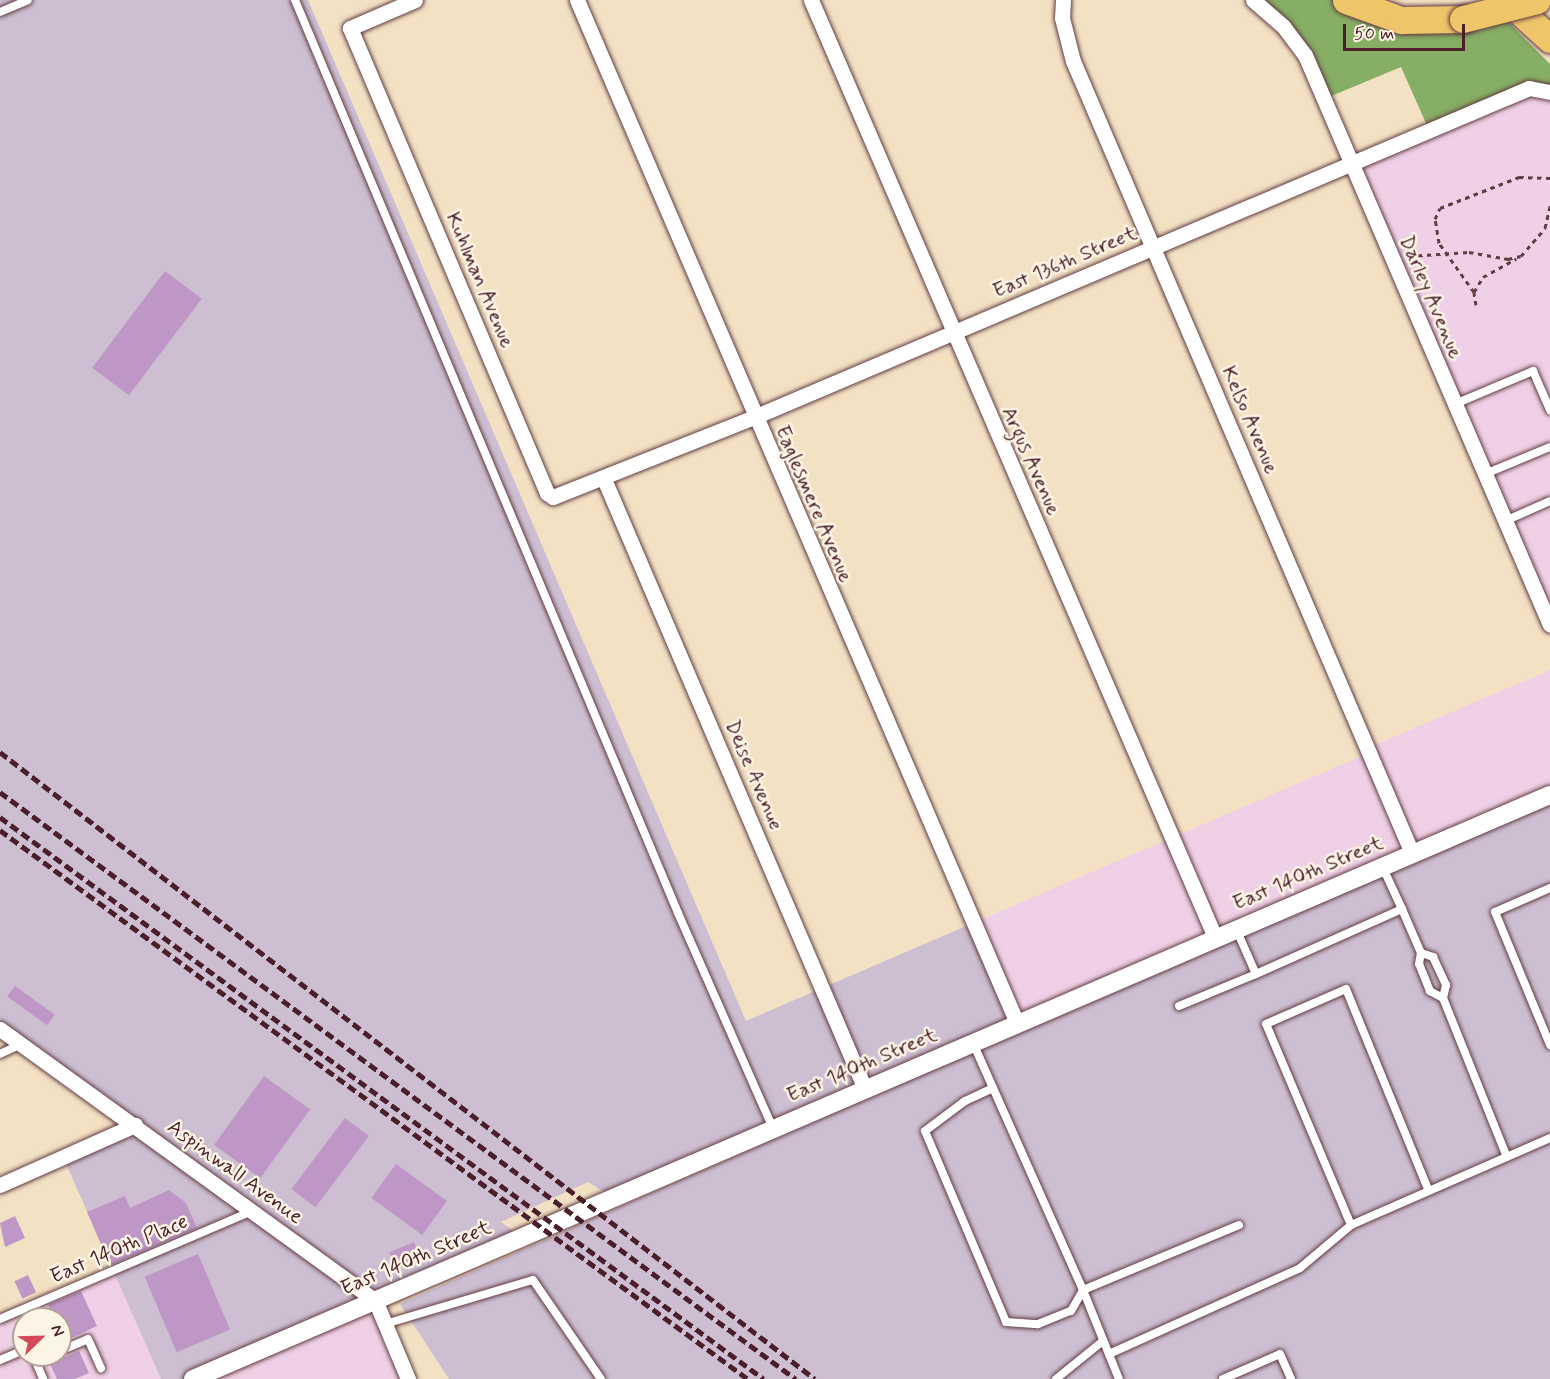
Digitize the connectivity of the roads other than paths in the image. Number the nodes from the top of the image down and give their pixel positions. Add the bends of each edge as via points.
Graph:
1 (28, 0) edge
2 (295, 0) edge
3 (415, 0) edge
4 (578, 0) edge
5 (811, 0) edge
6 (1063, 0) edge
7 (1254, 0) edge
8 (1346, 0) edge
9 (1507, 0) edge
10 (1519, 0) edge
11 (1537, 0) edge
12 (0, 12) edge
13 (1550, 21) edge
14 (1550, 39) edge
15 (1547, 90) edge
16 (1351, 163) junction
17 (1153, 247) junction
18 (952, 333) junction
19 (1455, 404) junction
20 (1550, 410) edge
21 (754, 417) junction
22 (1550, 447) edge
23 (1485, 474) junction
24 (604, 479) junction
25 (1550, 501) edge
26 (1505, 520) junction
27 (1550, 625) edge
28 (1550, 795) edge
29 (1412, 853) junction
30 (1382, 867) junction
31 (1550, 888) edge
32 (1402, 909) junction
33 (1235, 928) junction
34 (1215, 937) junction
35 (1421, 953) junction
36 (1256, 974) junction
37 (1443, 998) junction
38 (1179, 1006) dead end
39 (1017, 1023) junction
40 (0, 1029) edge
41 (973, 1042) junction
42 (21, 1044) junction
43 (1550, 1045) edge
44 (0, 1054) edge
45 (993, 1088) junction
46 (865, 1089) junction
47 (135, 1125) junction
48 (773, 1128) junction
49 (1550, 1138) edge
50 (1507, 1157) junction
51 (0, 1185) edge
52 (1429, 1191) junction
53 (252, 1211) junction
54 (1239, 1225) dead end
55 (1351, 1225) junction
56 (1083, 1290) junction
57 (375, 1300) junction
58 (0, 1319) edge
59 (385, 1324) junction
60 (1103, 1341) junction
61 (72, 1346) edge
62 (1109, 1354) junction
63 (101, 1368) dead end
64 (192, 1379) edge
65 (408, 1379) edge
66 (601, 1379) edge
67 (1056, 1379) edge
68 (1119, 1379) edge
69 (1223, 1379) edge
70 (1291, 1379) edge

1 - 12 lane
2 - 48 lane via 678,913
3 - 24 street, Kuhlman Avenue via 350,28 547,493 560,497
4 - 21 street, Eaglesmere Avenue
5 - 18 street, Argus Avenue
6 - 17 street, Kelso Avenue via 1062,18 1073,61
7 - 16 street, Darley Avenue via 1283,26 1305,55
8 - 11 highway, bridge via 1401,20 1463,19
9 - 14 highway
10 - 13 highway
15 - 16 street, East 136th Street via 1529,88
16 - 17 street, East 136th Street
16 - 19 street, Darley Avenue
17 - 18 street, East 136th Street
17 - 29 street, Kelso Avenue
18 - 21 street, East 136th Street
18 - 34 street, Argus Avenue
19 - 20 lane via 1533,371
19 - 23 street, Darley Avenue
21 - 24 street, East 136th Street
21 - 39 street, Eaglesmere Avenue
22 - 23 lane
23 - 26 street, Darley Avenue
24 - 46 street, Deise Avenue
25 - 26 lane
26 - 27 street, Darley Avenue
28 - 29 street, East 140th Street
29 - 30 street, East 140th Street
30 - 32 lane
30 - 33 street, East 140th Street
31 - 43 lane via 1495,912
32 - 35 lane
32 - 36 lane
33 - 34 street, East 140th Street
33 - 36 lane
34 - 39 street, East 140th Street
35 - 37 lane via 1419,964 1430,991
35 - 37 lane via 1433,957 1446,985
36 - 38 lane
37 - 50 lane
39 - 41 street, East 140th Street
40 - 42 street, Aspinwall Avenue
41 - 45 lane
41 - 46 street, East 140th Street
42 - 44 lane
42 - 47 street, Aspinwall Avenue
45 - 56 lane
45 - 56 lane via 965,1101 925,1131 1006,1322 1038,1324 1071,1311
46 - 48 street, East 140th Street
47 - 51 street
47 - 53 street, Aspinwall Avenue
48 - 57 street, East 140th Street
49 - 50 lane
50 - 52 lane
52 - 55 lane
52 - 55 lane via 1346,989 1266,1024
53 - 57 street, Aspinwall Avenue
53 - 58 lane, East 140th Place
54 - 56 lane
55 - 62 lane via 1300,1268
56 - 60 lane
57 - 59 street
57 - 64 street, East 140th Street
59 - 65 street
59 - 66 lane via 533,1280
60 - 62 lane
60 - 67 lane
61 - 63 lane via 88,1339
62 - 68 lane
69 - 70 lane via 1280,1354

